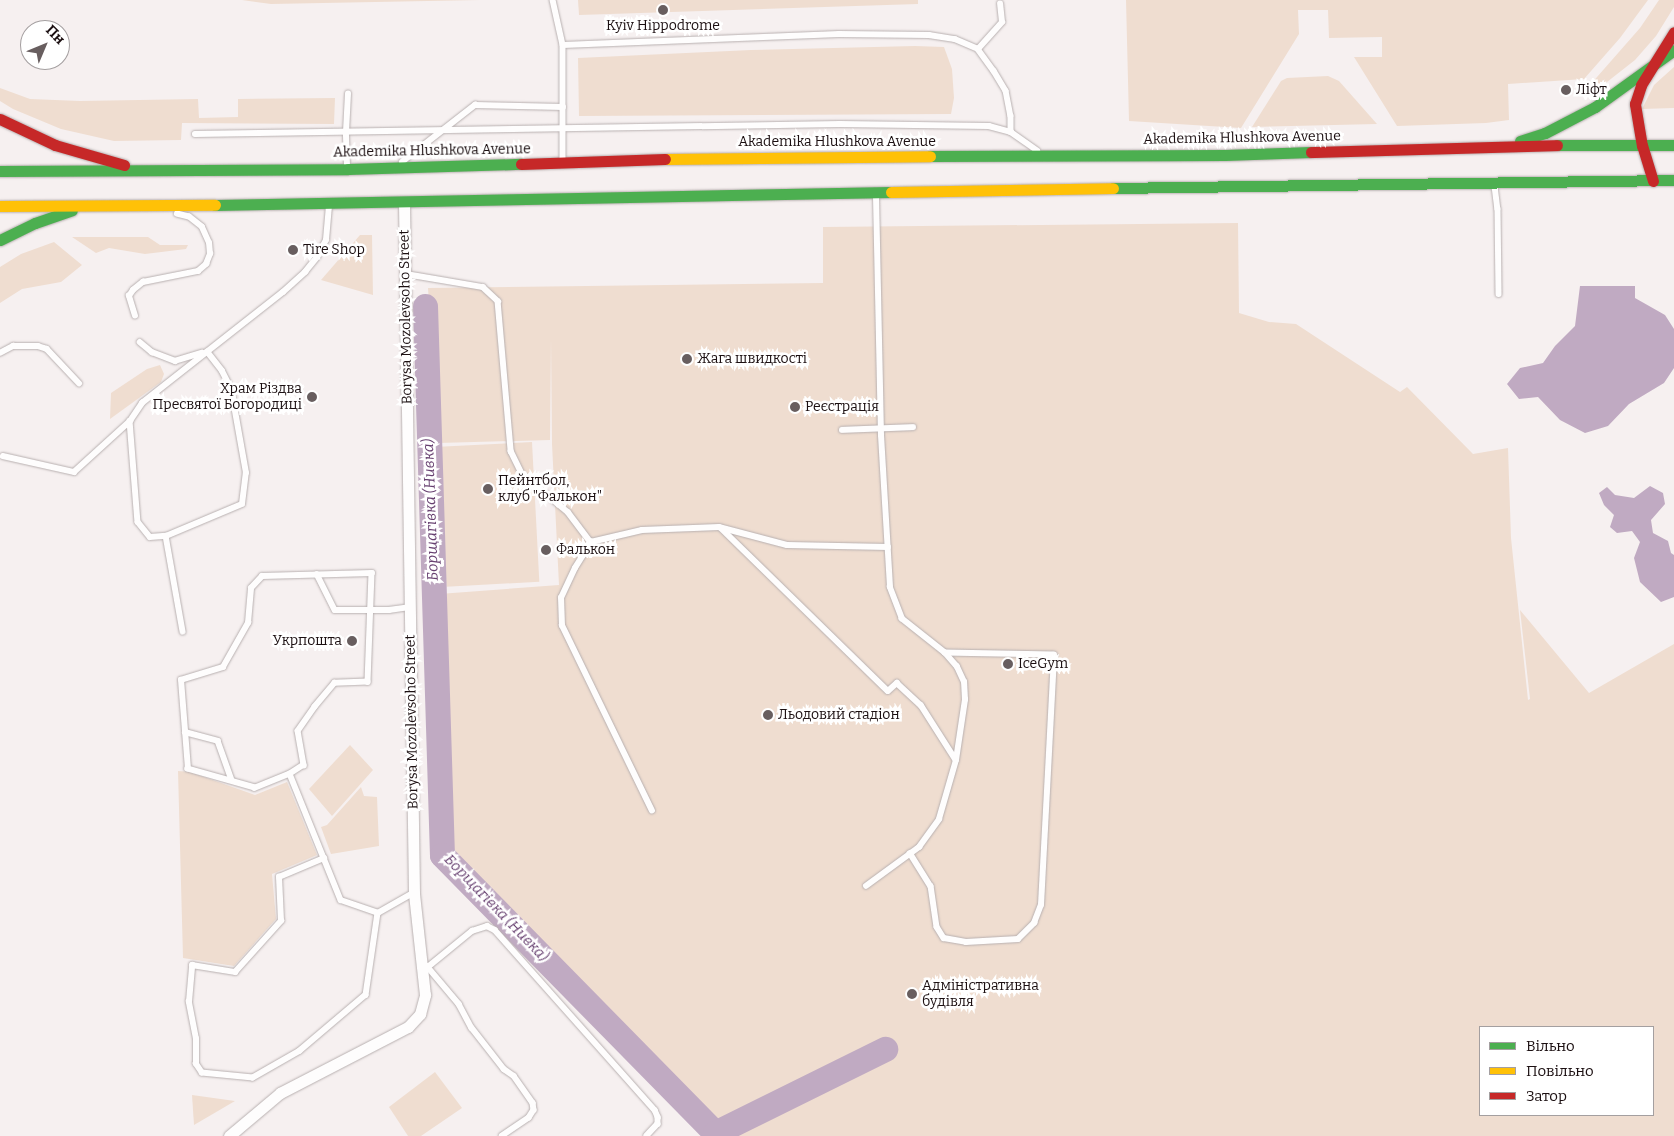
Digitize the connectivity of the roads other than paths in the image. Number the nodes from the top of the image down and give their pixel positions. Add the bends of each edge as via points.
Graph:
1 (553, 0) edge
2 (1000, 4) dead end
3 (1674, 32) edge
4 (563, 45) junction
5 (978, 49) junction
6 (1674, 50) edge
7 (1657, 61) junction
8 (348, 94) dead end
9 (563, 107) junction
10 (0, 118) edge
11 (563, 129) junction
12 (346, 132) junction
13 (439, 132) junction
14 (1011, 132) junction
15 (195, 134) dead end
16 (1507, 145) junction
17 (1674, 145) edge
18 (1642, 146) junction
19 (1046, 157) junction
20 (563, 163) junction
21 (395, 167) junction
22 (348, 169) junction
23 (0, 171) edge
24 (145, 172) junction
25 (1674, 180) edge
26 (1653, 181) junction
27 (1495, 182) junction
28 (876, 192) junction
29 (330, 202) junction
30 (404, 202) junction
31 (88, 205) junction
32 (0, 206) edge
33 (149, 206) junction
34 (0, 240) edge
35 (406, 274) junction
36 (1499, 294) dead end
37 (135, 316) dead end
38 (140, 342) dead end
39 (207, 352) junction
40 (0, 353) edge
41 (79, 383) dead end
42 (130, 421) junction
43 (913, 427) dead end
44 (882, 428) junction
45 (842, 430) dead end
46 (3, 456) dead end
47 (719, 527) junction
48 (166, 536) junction
49 (591, 542) junction
50 (888, 547) junction
51 (317, 574) junction
52 (411, 607) junction
53 (371, 610) junction
54 (183, 631) dead end
55 (945, 653) junction
56 (185, 732) junction
57 (956, 760) junction
58 (290, 774) junction
59 (232, 780) junction
60 (652, 811) dead end
61 (910, 853) junction
62 (324, 858) junction
63 (866, 886) dead end
64 (414, 893) junction
65 (378, 913) junction
66 (419, 955) junction
67 (437, 960) junction
68 (428, 967) junction
69 (434, 974) junction
70 (229, 1136) edge
71 (502, 1136) edge
72 (647, 1136) edge

1 - 4 lane
2 - 5 lane via 1002,22
3 - 7 main road
4 - 5 lane via 839,34 929,35 955,39
4 - 9 lane
5 - 14 lane via 1006,92
6 - 7 main road
7 - 16 main road via 1595,107 1545,133
7 - 18 main road via 1641,85 1635,104
8 - 12 lane
9 - 11 lane
9 - 13 lane via 475,105
10 - 24 main road via 55,145
11 - 13 lane
11 - 14 lane via 850,124 989,126
11 - 20 lane
12 - 13 lane
12 - 15 lane
12 - 22 lane
13 - 21 lane
14 - 19 lane
16 - 18 main road, Akademika Hlushkova Avenue
16 - 19 main road, Akademika Hlushkova Avenue
17 - 18 main road, Akademika Hlushkova Avenue
18 - 26 main road
19 - 20 main road, Akademika Hlushkova Avenue via 884,156
20 - 21 main road, Akademika Hlushkova Avenue
21 - 22 main road, Akademika Hlushkova Avenue
22 - 24 main road, Akademika Hlushkova Avenue
23 - 24 main road, Akademika Hlushkova Avenue
25 - 26 main road
26 - 27 main road
27 - 28 main road
27 - 36 lane
28 - 30 main road
28 - 44 lane
29 - 30 main road
29 - 33 main road
29 - 39 lane via 326,240 305,272
30 - 35 street, Borysa Mozolevsoho Street
31 - 32 main road
31 - 33 main road
31 - 34 main road via 35,223
33 - 37 lane via 196,222 209,242 210,254 198,271 143,282 133,290 130,296
35 - 49 lane via 483,287 498,301 511,451 522,474 568,512
35 - 52 street, Borysa Mozolevsoho Street
38 - 39 lane via 152,352 175,361
39 - 42 lane via 142,403
39 - 48 lane via 231,389 246,473 242,504
40 - 41 lane via 13,346 47,349
42 - 46 lane via 74,472
42 - 48 lane via 138,522 150,537
43 - 44 lane
44 - 45 lane
44 - 50 lane
47 - 49 lane via 642,530
47 - 50 lane via 787,545
47 - 57 lane via 888,691 897,683 921,705
48 - 54 lane
49 - 60 lane via 561,598 562,626
50 - 55 lane via 890,587 902,619
51 - 53 lane via 335,610
51 - 53 lane via 372,573
51 - 56 lane via 262,576 251,588 248,623 223,667 182,680
52 - 53 lane
52 - 64 street, Borysa Mozolevsoho Street
53 - 58 lane via 368,682 335,683 298,731 304,765
55 - 57 lane via 964,682 965,700
55 - 61 lane via 1054,655 1041,905 1034,923 1018,939 966,942 944,938 937,927 932,886
56 - 59 lane via 218,741
56 - 59 lane via 188,769
57 - 61 lane via 939,819 919,847
58 - 59 lane via 255,788
58 - 62 lane
61 - 63 lane
62 - 65 lane via 341,900
62 - 65 lane via 279,877 281,921 235,972 192,965 189,1002 196,1039 196,1064 202,1073 253,1078 300,1051 366,995
64 - 65 lane
64 - 66 street, Borysa Mozolevsoho Street
66 - 68 lane
66 - 70 street, Borysa Mozolevsoho Street via 425,995 420,1014 408,1027 280,1093
67 - 68 lane
67 - 69 lane
67 - 72 lane via 472,931 486,926 495,930 655,1110 658,1124
68 - 69 lane
69 - 71 lane via 532,1103 534,1110 528,1118

